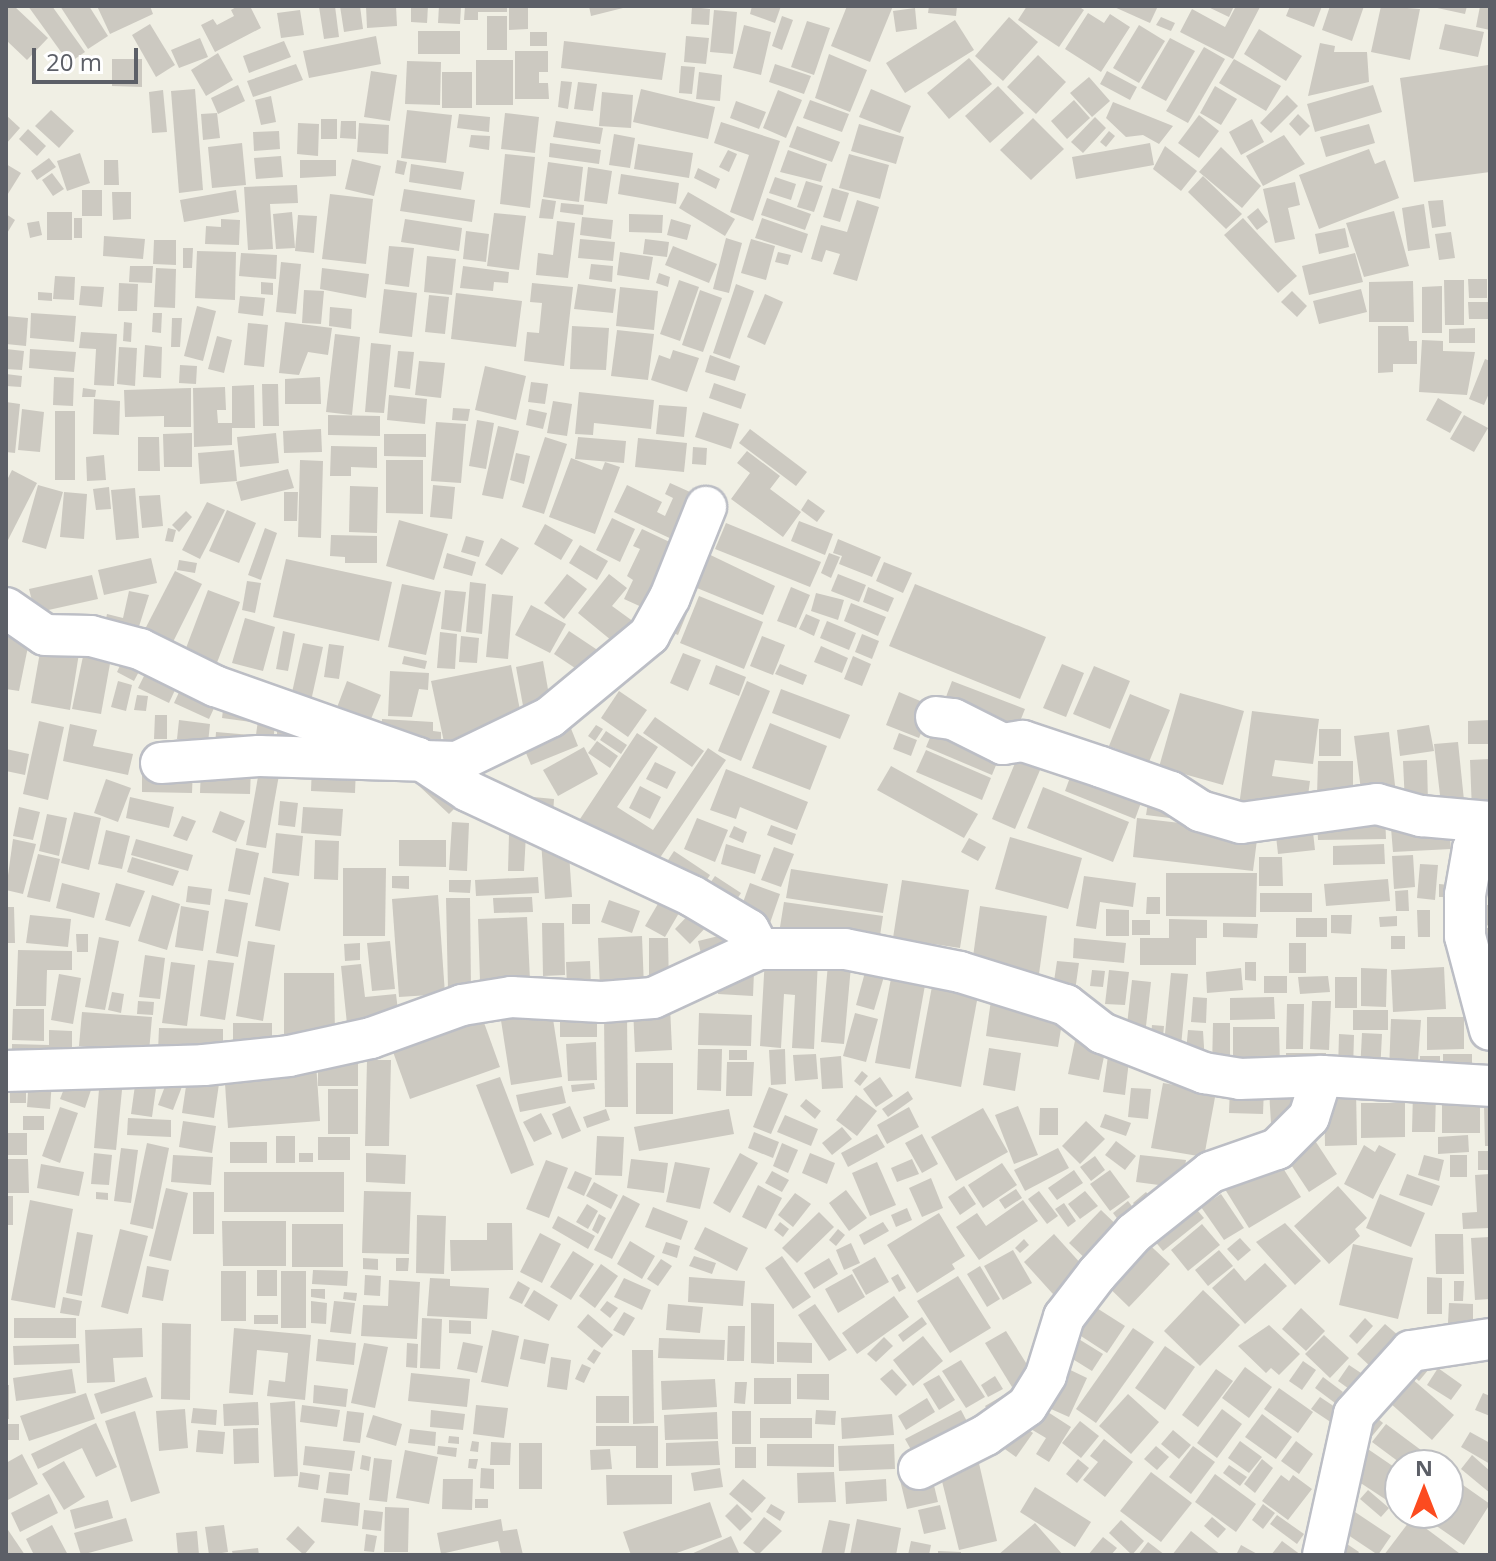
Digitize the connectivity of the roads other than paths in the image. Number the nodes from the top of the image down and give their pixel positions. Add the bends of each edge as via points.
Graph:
1 (706, 507) dead end
2 (6, 608) edge
3 (936, 717) dead end
4 (418, 758) junction
5 (161, 763) dead end
6 (1490, 822) edge
7 (1490, 835) edge
8 (759, 949) junction
9 (1490, 1030) edge
10 (6, 1071) edge
11 (1322, 1076) junction
12 (1490, 1086) edge
13 (1490, 1339) edge
14 (919, 1469) dead end
15 (1323, 1555) edge

1 - 4 street via 649,635 609,671 550,717 457,762
2 - 4 street via 45,635 91,636 140,649 215,686
3 - 6 street via 953,719 1003,744 1023,741 1101,767 1171,792 1200,811 1241,823 1377,804 1421,816
4 - 5 street via 259,756
4 - 8 street via 468,791 692,896 749,930
7 - 9 street via 1473,849 1465,936
8 - 10 street via 653,998 602,1002 511,997 462,1005 371,1038 289,1056 204,1065
8 - 11 street via 845,949 960,972 1066,1005 1102,1033 1204,1073 1240,1079
11 - 12 street
11 - 14 street via 1309,1117 1277,1149 1211,1172 1134,1233 1097,1274 1064,1317 1046,1375 1027,1406 986,1435
13 - 15 street via 1411,1351 1354,1414

